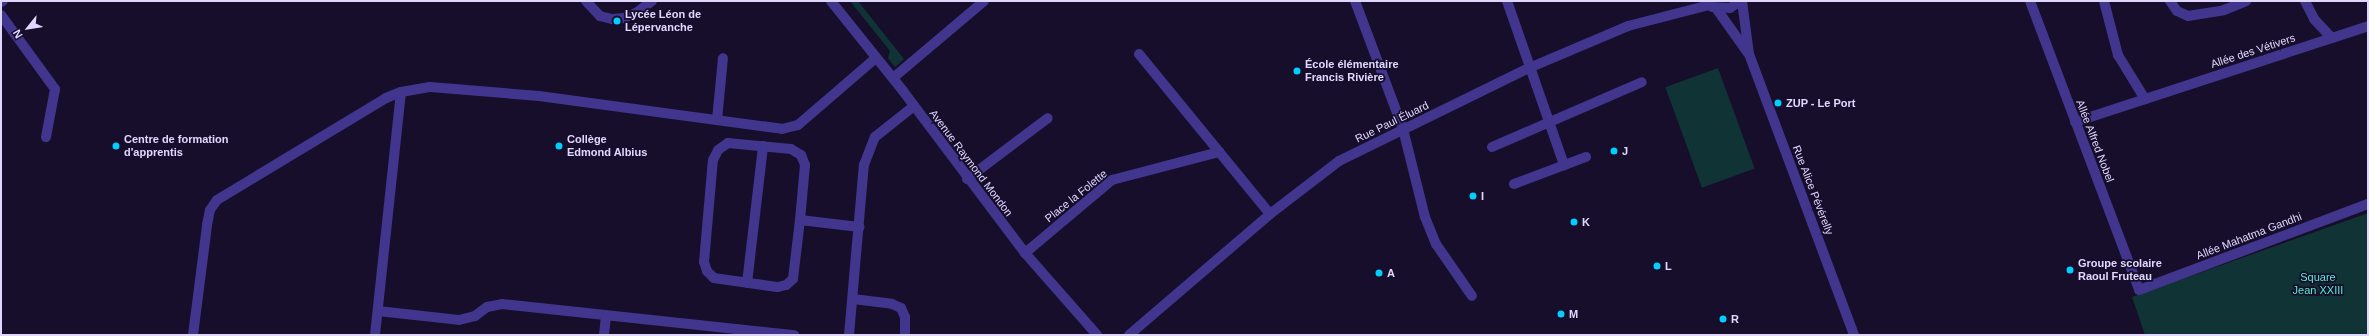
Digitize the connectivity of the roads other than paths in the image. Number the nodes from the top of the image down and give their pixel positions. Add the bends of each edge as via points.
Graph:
1 (586, 1) edge
2 (652, 1) edge
3 (831, 1) edge
4 (984, 1) edge
5 (1355, 1) edge
6 (1507, 1) edge
7 (1741, 1) edge
8 (2030, 1) edge
9 (2104, 1) edge
10 (2170, 1) edge
11 (2246, 1) edge
12 (2305, 1) edge
13 (1710, 5) edge
14 (1, 15) edge
15 (2368, 26) edge
16 (2332, 38) junction
17 (1139, 54) dead end
18 (1749, 54) junction
19 (723, 58) dead end
20 (876, 58) junction
21 (1529, 68) junction
22 (893, 78) junction
23 (1642, 82) dead end
24 (401, 92) junction
25 (2145, 99) junction
26 (914, 106) junction
27 (1048, 118) dead end
28 (717, 120) junction
29 (2075, 122) junction
30 (1548, 123) junction
31 (1403, 129) junction
32 (46, 137) dead end
33 (763, 146) junction
34 (1492, 147) dead end
35 (1219, 152) junction
36 (1586, 157) dead end
37 (1564, 165) junction
38 (967, 179) junction
39 (1514, 184) dead end
40 (2368, 204) edge
41 (1270, 214) junction
42 (800, 220) junction
43 (860, 228) junction
44 (1025, 253) junction
45 (748, 283) junction
46 (2139, 290) joint
47 (1472, 296) dead end
48 (853, 299) junction
49 (378, 311) junction
50 (606, 315) junction
51 (193, 335) edge
52 (375, 335) edge
53 (604, 335) edge
54 (794, 335) edge
55 (849, 335) edge
56 (905, 335) edge
57 (1097, 335) edge
58 (1129, 335) edge
59 (1854, 335) edge

1 - 2 street via 600,16 612,18 624,18 636,13
3 - 20 street, Avenue Raymond Mondon
4 - 22 street
5 - 31 street
6 - 21 street
7 - 13 street, Rue Paul Éluard via 1730,8
7 - 18 street, Rue Alice Pévérelly
8 - 29 street, Allée Alfred Nobel
9 - 25 street via 2118,55
10 - 11 street via 2177,11 2188,16 2224,10
12 - 16 street via 2314,19
13 - 18 street, Rue Alice Pévérelly
13 - 21 street, Rue Paul Éluard via 1628,26
14 - 32 street via 55,89
15 - 16 street, Allée des Vétivers
16 - 25 street, Allée des Vétivers
17 - 35 street
18 - 59 street, Rue Alice Pévérelly
19 - 28 street
20 - 22 street, Avenue Raymond Mondon
20 - 28 street via 791,128 771,129
21 - 30 street
21 - 31 street, Rue Paul Éluard
22 - 26 street, Avenue Raymond Mondon
23 - 30 street
24 - 28 street via 430,87
24 - 49 street
24 - 51 street via 386,98 217,200 210,210 207,225
25 - 29 street, Allée des Vétivers
26 - 38 street, Avenue Raymond Mondon
26 - 43 street via 875,137 870,148 864,165
27 - 38 street
29 - 46 street, Allée Alfred Nobel
30 - 34 street
30 - 37 street
31 - 41 street, Rue Paul Éluard via 1339,161
31 - 47 street via 1425,218 1436,244
33 - 42 street via 792,149 801,155 805,165
33 - 45 street
33 - 45 street via 728,143 718,150 713,160 704,262 706,271 714,278
35 - 41 street
35 - 44 street, Place la Folette via 1112,180
36 - 37 street
37 - 39 street
38 - 44 street, Avenue Raymond Mondon
40 - 46 street, Allée Mahatma Gandhi
41 - 58 street, Rue Paul Éluard
42 - 43 street
42 - 45 street via 793,279 786,285 777,287
43 - 48 street
44 - 57 street, Avenue Raymond Mondon
48 - 55 street
48 - 56 street via 892,304 900,308 905,317
49 - 50 street via 459,320 475,316 487,307 502,304
49 - 52 street
50 - 53 street
50 - 54 street

